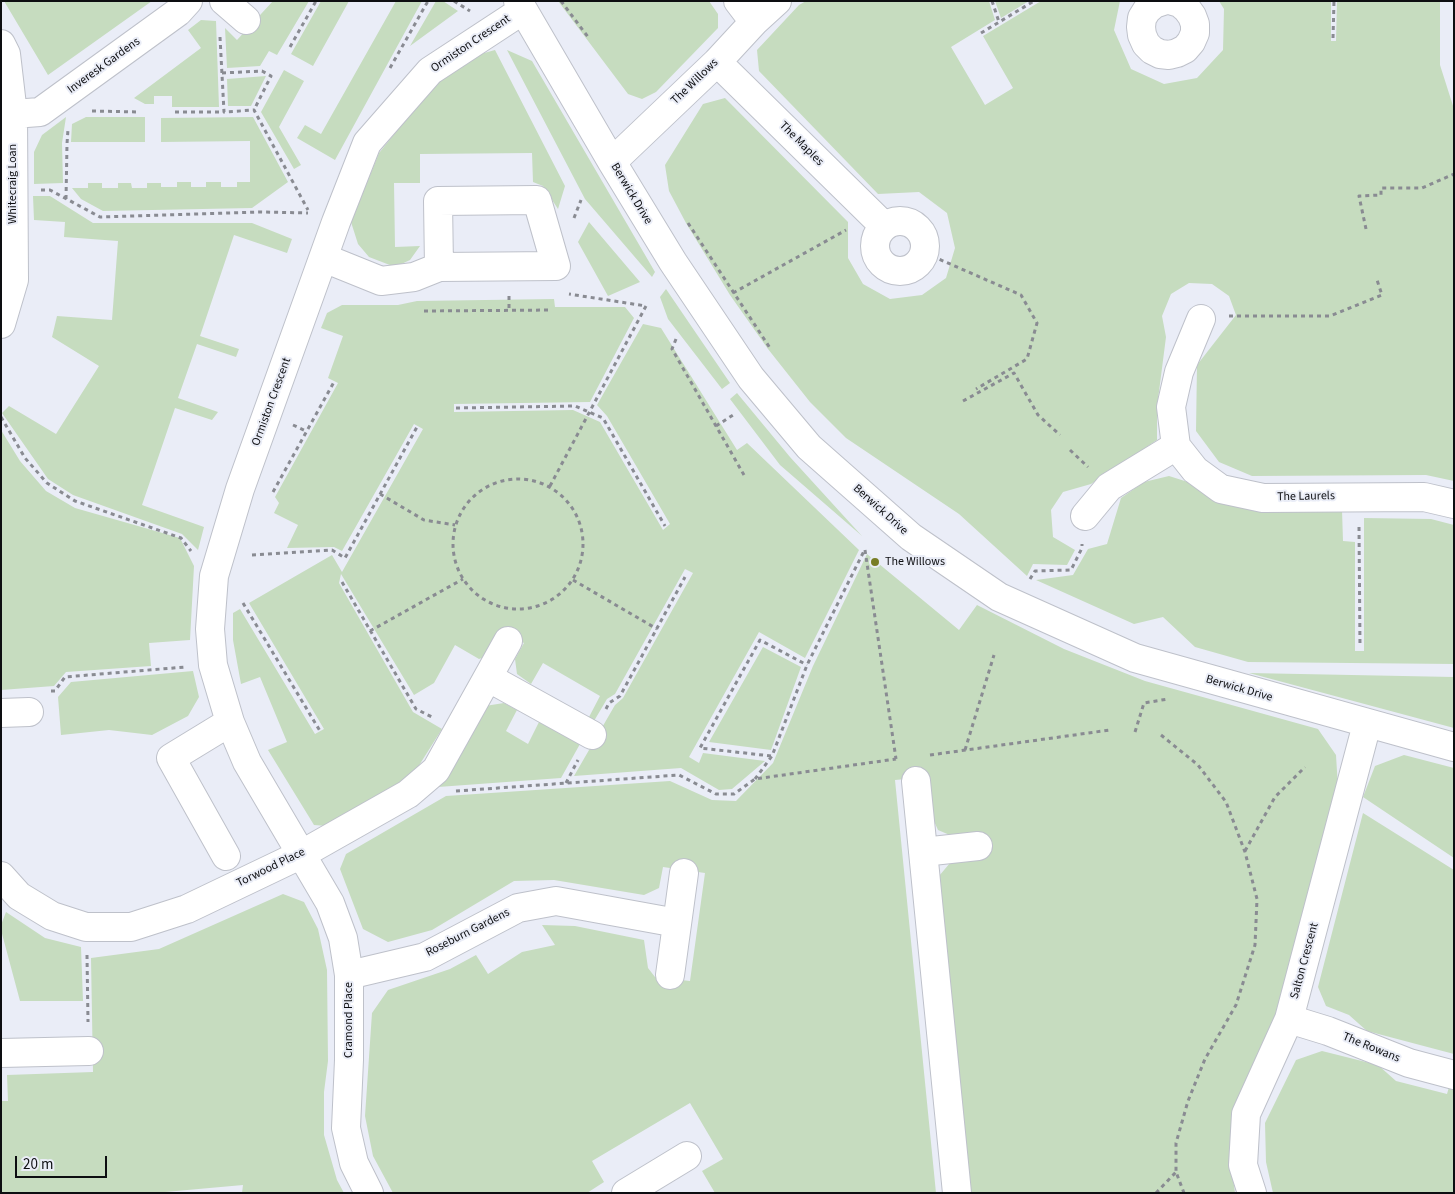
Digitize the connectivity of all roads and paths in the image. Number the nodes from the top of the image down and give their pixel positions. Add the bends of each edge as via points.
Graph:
1 (188, 1) edge
2 (224, 1) edge
3 (316, 1) edge
4 (454, 1) edge
5 (561, 1) edge
6 (777, 1) edge
7 (992, 1) edge
8 (1034, 1) edge
9 (1334, 1) edge
10 (521, 5) edge
11 (746, 12) edge
12 (475, 14) dead end
13 (246, 20) dead end
14 (999, 22) junction
15 (220, 33) dead end
16 (981, 33) dead end
17 (588, 37) dead end
18 (1333, 38) dead end
19 (1, 44) edge
20 (290, 47) dead end
21 (717, 62) junction
22 (222, 73) junction
23 (254, 110) junction
24 (84, 111) dead end
25 (138, 112) dead end
26 (175, 112) dead end
27 (224, 112) junction
28 (13, 114) junction
29 (70, 122) dead end
30 (612, 162) junction
31 (1454, 174) edge
32 (13, 190) junction
33 (66, 198) junction
34 (688, 223) dead end
35 (881, 230) junction
36 (1366, 230) dead end
37 (925, 253) junction
38 (324, 258) junction
39 (439, 266) junction
40 (1377, 280) dead end
41 (564, 293) dead end
42 (733, 293) junction
43 (552, 310) dead end
44 (424, 311) dead end
45 (1201, 319) joint
46 (1, 324) edge
47 (676, 339) dead end
48 (770, 348) dead end
49 (334, 382) dead end
50 (976, 389) dead end
51 (964, 402) dead end
52 (456, 408) dead end
53 (589, 412) junction
54 (733, 415) dead end
55 (1, 417) edge
56 (716, 426) junction
57 (417, 427) dead end
58 (1060, 435) dead end
59 (1176, 446) junction
60 (744, 475) dead end
61 (550, 486) junction
62 (380, 494) junction
63 (1359, 496) junction
64 (268, 500) dead end
65 (1454, 504) edge
66 (1085, 516) joint
67 (455, 525) junction
68 (666, 526) dead end
69 (254, 546) dead end
70 (251, 555) junction
71 (249, 562) dead end
72 (214, 576) junction
73 (685, 577) dead end
74 (463, 579) junction
75 (574, 580) junction
76 (342, 582) dead end
77 (1028, 584) dead end
78 (243, 594) dead end
79 (657, 629) junction
80 (370, 631) junction
81 (508, 642) dead end
82 (1360, 647) dead end
83 (994, 655) dead end
84 (213, 665) junction
85 (807, 665) junction
86 (488, 678) junction
87 (1173, 698) dead end
88 (29, 712) joint
89 (1, 713) edge
90 (230, 722) junction
91 (1367, 724) junction
92 (1110, 730) dead end
93 (320, 731) dead end
94 (457, 731) junction
95 (1135, 732) dead end
96 (592, 735) junction
97 (1161, 735) dead end
98 (1454, 748) edge
99 (965, 750) junction
100 (926, 755) dead end
101 (772, 756) junction
102 (1305, 767) dead end
103 (755, 780) junction
104 (916, 781) dead end
105 (566, 783) junction
106 (408, 794) junction
107 (978, 846) dead end
108 (923, 852) junction
109 (1245, 852) junction
110 (302, 854) junction
111 (226, 856) dead end
112 (684, 873) dead end
113 (1, 876) edge
114 (677, 923) junction
115 (86, 927) junction
116 (349, 975) junction
117 (670, 975) dead end
118 (1288, 1020) junction
119 (89, 1051) joint
120 (1, 1054) edge
121 (1454, 1075) edge
122 (687, 1156) dead end
123 (1176, 1172) junction
124 (638, 1189) edge
125 (369, 1193) edge
126 (957, 1193) edge
127 (1156, 1193) edge
128 (1184, 1193) edge
129 (1252, 1193) edge

1 - 28 street, Inveresk Gardens via 178,12 40,112
2 - 13 street
3 - 20 path
4 - 12 path
5 - 17 path
6 - 11 street, The Willows
7 - 14 path
8 - 14 path
9 - 18 path
10 - 30 street, Berwick Drive
10 - 38 street, Ormiston Crescent via 430,71 367,144
11 - 21 street, The Willows
14 - 16 path
15 - 22 path
19 - 28 street, Whitecraig Loan via 6,54
21 - 30 street, The Willows
21 - 35 street, The Maples
22 - 23 path via 262,71 272,76
22 - 27 path
23 - 27 path
23 - 33 path via 310,213 100,217
24 - 25 path
26 - 27 path
28 - 32 street, Whitecraig Loan
29 - 33 path
30 - 91 street, Berwick Drive via 673,262 751,378 809,447 911,537 999,597 1135,658
31 - 36 path via 1422,188 1381,188 1381,195 1359,196
32 - 33 path via 50,190
32 - 46 street, Whitecraig Loan via 14,280
34 - 42 path
35 - 37 street via 892,222 910,222 924,235
35 - 37 street via 875,242 876,252 886,266 895,271 913,268
35 - 42 path via 845,230
37 - 50 path via 1021,295 1037,323 1027,359
38 - 39 street via 381,281 414,277
38 - 72 street, Ormiston Crescent via 240,489
39 - 39 street via 556,266 537,200 438,201
40 - 45 path via 1382,295 1330,316
41 - 53 path via 646,306
42 - 48 path
43 - 44 path
45 - 59 street, The Laurels via 1179,372 1171,407
47 - 56 path via 672,350
49 - 64 path
51 - 58 path via 1014,373 1038,415
52 - 53 path via 575,406
53 - 61 path
53 - 68 path via 603,418
54 - 56 path
55 - 72 path via 25,458 47,483 75,501 181,538
56 - 60 path
57 - 62 path
59 - 63 street, The Laurels via 1194,470 1221,488 1263,498
59 - 66 street via 1109,487
61 - 67 path via 534,480 501,480 472,497
61 - 75 path via 573,506 584,535 584,551
62 - 67 path via 424,520
62 - 70 path via 345,558 332,550
63 - 65 street, The Laurels via 1424,497
63 - 82 path
66 - 77 path via 1082,548 1071,570 1035,571
67 - 74 path via 455,562
69 - 70 path
70 - 71 path
72 - 84 street, Ormiston Crescent via 210,629
73 - 79 path
74 - 75 path via 475,593 491,603 509,608 545,603 561,594
74 - 80 path
75 - 79 path
76 - 80 path
78 - 93 path via 242,602
79 - 96 path via 620,696 609,703
80 - 94 path via 416,709
81 - 86 street, Torwood Place
83 - 99 path
84 - 88 path via 66,677 55,691 28,693
84 - 90 street, Ormiston Crescent
85 - 101 path
85 - 101 path via 760,640 700,748
85 - 103 path via 865,549 896,759
86 - 94 street, Torwood Place
86 - 96 street
87 - 95 path via 1144,703
88 - 89 street
90 - 110 street, Ormiston Crescent via 247,762
90 - 111 street via 172,758
91 - 98 street, Berwick Drive
91 - 118 street, Salton Crescent
92 - 99 path
94 - 106 street, Torwood Place via 436,770
96 - 105 path
97 - 109 path via 1198,765 1226,802
99 - 100 path
101 - 103 path
102 - 109 path via 1275,797
103 - 105 path via 734,794 716,794 679,775
104 - 108 street
105 - 106 path
106 - 110 street, Torwood Place
107 - 108 street
108 - 126 street
109 - 123 path via 1257,900 1255,945 1236,1004 1205,1059 1188,1101 1176,1143
110 - 115 street, Torwood Place via 187,909 131,927
110 - 116 street, Cramond Place via 330,903 343,938
112 - 114 street
113 - 115 street, Torwood Place via 19,896 52,916
114 - 116 street, Roseburn Gardens via 556,901 518,908 425,957
114 - 117 street
115 - 119 path
116 - 125 street, Cramond Place via 346,1128 354,1163
118 - 121 street, The Rowans via 1328,1031 1409,1063
118 - 129 street, Salton Crescent via 1246,1114 1243,1165
119 - 120 street
122 - 124 street
123 - 127 path
123 - 128 path

